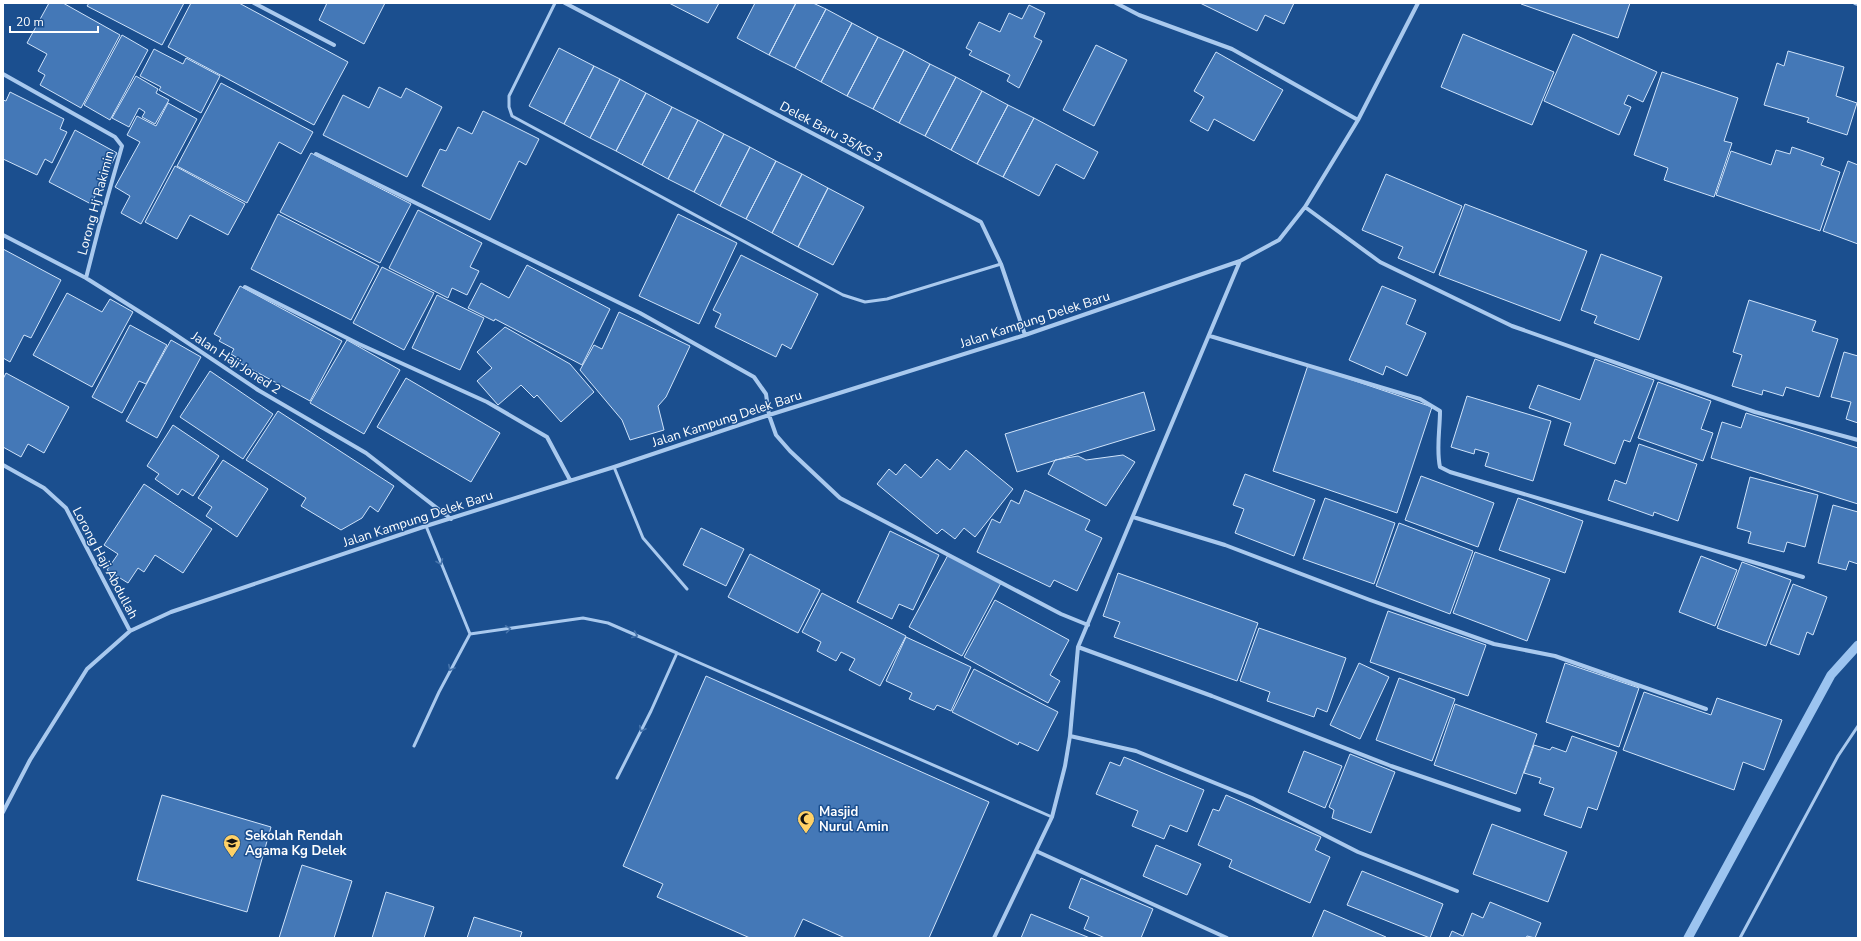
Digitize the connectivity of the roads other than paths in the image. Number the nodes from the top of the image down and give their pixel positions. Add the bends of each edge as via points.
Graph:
1 (254, 3) edge
2 (555, 3) edge
3 (565, 3) edge
4 (1116, 3) edge
5 (1418, 3) edge
6 (334, 45) dead end
7 (3, 74) edge
8 (1358, 120) junction
9 (316, 154) dead end
10 (1305, 207) junction
11 (3, 235) edge
12 (1240, 261) junction
13 (1001, 264) junction
14 (86, 278) junction
15 (245, 287) dead end
16 (1025, 335) junction
17 (1210, 336) junction
18 (769, 415) junction
19 (1858, 440) edge
20 (3, 464) edge
21 (614, 467) junction
22 (570, 480) junction
23 (1133, 517) junction
24 (450, 519) junction
25 (426, 526) junction
26 (1803, 577) dead end
27 (687, 589) dead end
28 (1088, 624) junction
29 (130, 630) junction
30 (470, 634) junction
31 (1078, 647) junction
32 (677, 653) junction
33 (1706, 709) dead end
34 (1858, 726) edge
35 (1070, 736) junction
36 (414, 746) dead end
37 (617, 778) dead end
38 (1519, 810) dead end
39 (3, 812) edge
40 (1052, 817) junction
41 (1036, 850) junction
42 (1457, 891) dead end
43 (994, 938) edge
44 (1227, 938) edge
45 (1740, 938) edge

1 - 6 street
2 - 13 lane via 509,96 512,116 843,295 866,302 887,299
3 - 13 street, Delek Baru 35/KS 3 via 981,222
4 - 8 street via 1139,15 1232,49
5 - 8 street, Jalan Kampung Delek Baru
7 - 14 street, Lorong Hj Rakimin via 115,137 122,146
8 - 10 street, Jalan Kampung Delek Baru
9 - 18 street via 640,313 754,377 766,394
10 - 12 street, Jalan Kampung Delek Baru via 1279,240
10 - 19 street via 1380,262 1512,326 1755,412
11 - 14 street, Jalan Haji Joned 2
12 - 16 street, Jalan Kampung Delek Baru
12 - 17 street
13 - 16 street, Delek Baru 35/KS 3
14 - 24 street, Jalan Haji Joned 2 via 258,390 366,453
15 - 22 street via 359,344 487,402 547,437
16 - 18 street, Jalan Kampung Delek Baru
17 - 23 street
17 - 26 street via 1420,399 1440,411 1437,456 1440,467 1450,472
18 - 21 street, Jalan Kampung Delek Baru
18 - 28 street via 776,435 840,498 1061,614
20 - 29 street, Lorong Haji Abdullah via 44,488 66,508
21 - 22 street, Jalan Kampung Delek Baru
21 - 27 lane via 643,538
22 - 24 street, Jalan Kampung Delek Baru
23 - 28 street
23 - 33 street via 1225,545 1494,644 1555,656
24 - 25 street, Jalan Kampung Delek Baru
25 - 29 street, Jalan Kampung Delek Baru via 171,612
25 -> 30 lane
28 - 31 street
29 - 39 street, Jalan Kampung Delek Baru via 87,669 30,760
30 -> 32 lane via 583,618 608,623
30 -> 36 lane via 438,692
31 - 35 street
31 - 38 street via 1391,766
32 -> 37 lane via 652,711
32 - 40 lane
34 - 45 lane via 1838,756
35 - 40 street
35 - 42 street via 1136,751 1252,798 1358,852
40 - 41 street
41 - 43 street
41 - 44 street

